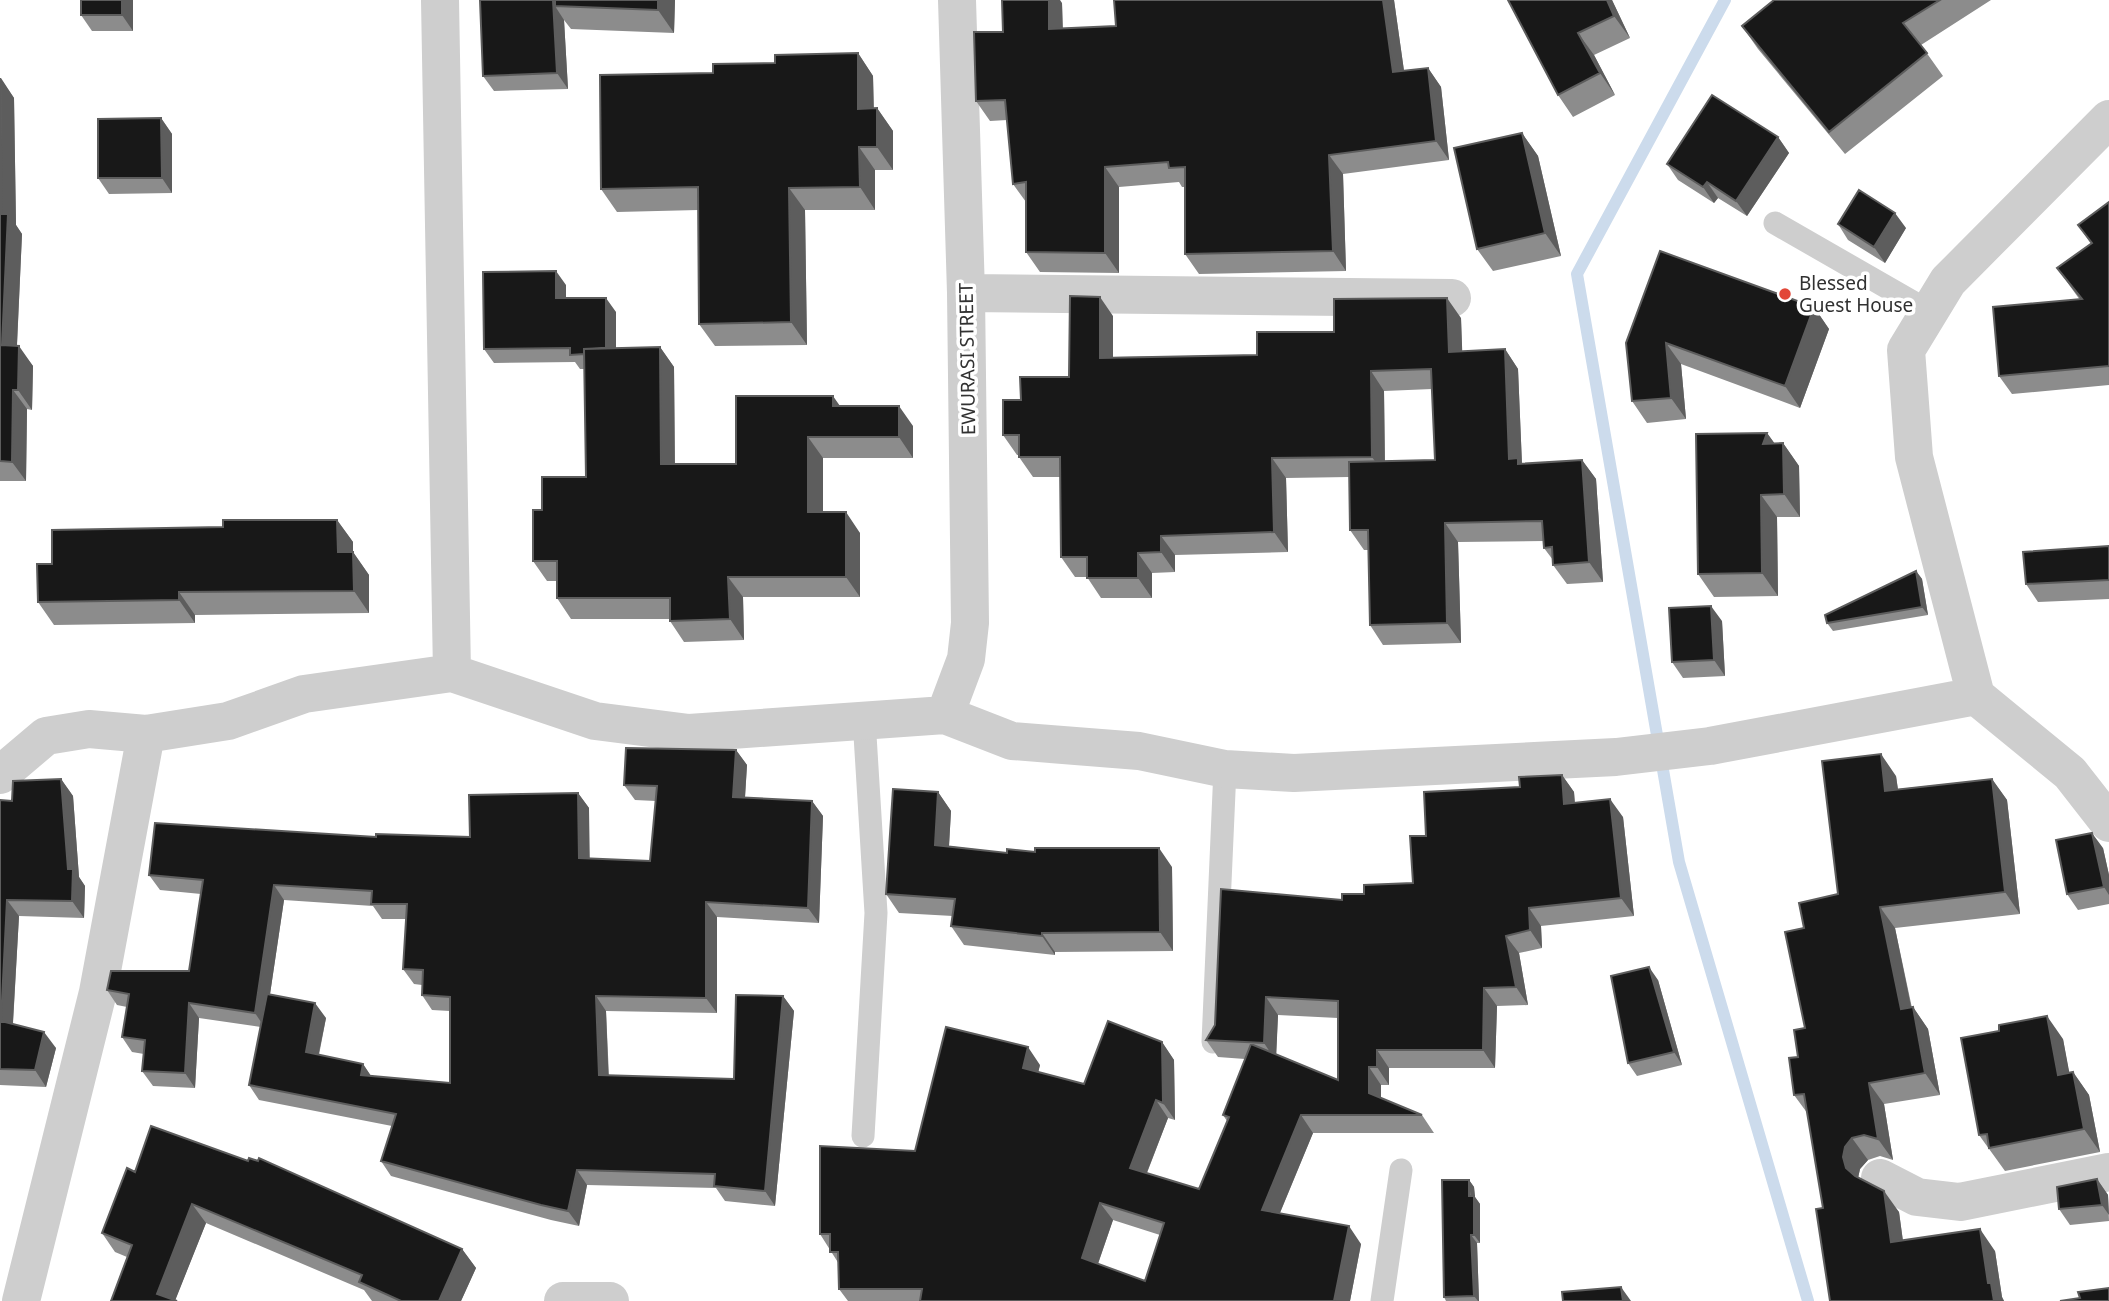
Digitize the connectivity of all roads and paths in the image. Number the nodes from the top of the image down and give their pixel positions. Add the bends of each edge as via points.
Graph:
1 (440, 0) edge
2 (957, 0) edge
3 (2109, 119) edge
4 (1775, 223) dead end
5 (966, 293) junction
6 (1452, 298) dead end
7 (1930, 312) junction
8 (453, 673) junction
9 (1976, 696) junction
10 (945, 715) junction
11 (864, 719) junction
12 (146, 734) junction
13 (1225, 769) junction
14 (0, 775) edge
15 (2109, 823) edge
16 (1213, 1042) edge
17 (863, 1136) dead end
18 (1401, 1170) dead end
19 (2109, 1172) edge
20 (1880, 1178) dead end
21 (21, 1301) edge
22 (563, 1301) edge
23 (610, 1301) edge
24 (1382, 1301) edge

1 - 8 street
2 - 5 street, EWURASI STREET
3 - 7 street via 1948,281
4 - 7 lane
5 - 6 street
5 - 10 street, EWURASI STREET via 970,623 966,659
7 - 9 street via 1906,350 1914,457
8 - 11 street via 596,721 689,733
8 - 12 street via 304,694 228,721
9 - 13 street via 1710,746 1616,757 1396,770 1294,773
9 - 15 street via 2070,773
10 - 11 street
10 - 13 street via 1013,741 1139,751
11 - 17 lane via 876,913
12 - 14 street via 89,729 46,736
12 - 21 street via 98,992
13 - 16 lane
18 - 24 lane
19 - 20 street via 1961,1202 1917,1197
22 - 23 street

